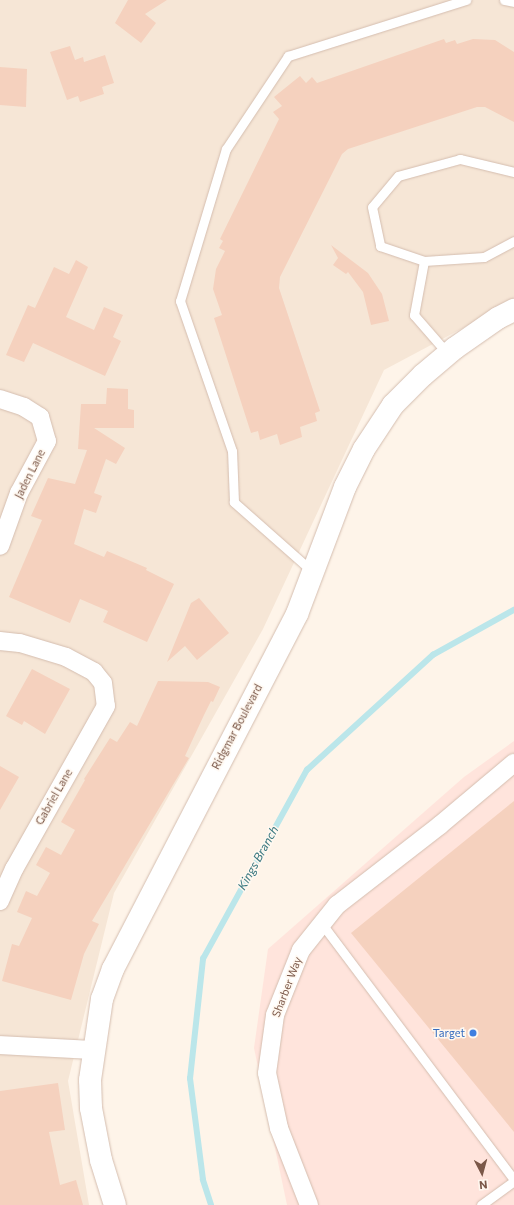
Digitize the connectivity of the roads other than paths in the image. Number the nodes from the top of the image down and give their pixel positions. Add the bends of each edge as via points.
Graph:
1 (466, 0) edge
2 (504, 0) edge
3 (514, 2) edge
4 (514, 172) edge
5 (514, 241) edge
6 (424, 261) junction
7 (514, 310) edge
8 (449, 355) junction
9 (0, 399) edge
10 (0, 546) edge
11 (313, 572) junction
12 (0, 640) edge
13 (514, 763) edge
14 (0, 901) edge
15 (322, 924) junction
16 (0, 1045) edge
17 (93, 1050) junction
18 (514, 1180) edge
19 (115, 1205) edge
20 (310, 1205) edge
21 (481, 1205) edge

1 - 11 lane via 288,56 226,150 180,301 232,451 234,502
2 - 3 lane
4 - 6 lane via 460,159 398,176 372,207 380,246
5 - 6 lane via 484,257
6 - 8 lane via 414,315
7 - 8 street, Ridgmar Boulevard via 498,318
8 - 11 street, Ridgmar Boulevard via 423,375 393,405 364,449 345,487
9 - 10 street, Jaden Lane via 24,407 40,417 47,441 19,493
11 - 17 street, Ridgmar Boulevard via 297,614 112,969 102,999
12 - 14 street, Gabriel Lane via 20,643 66,657 94,672 106,693 106,706 14,869
13 - 15 street, Sharber Way via 440,825 337,905
15 - 18 lane
15 - 20 street, Sharber Way via 301,950 275,1015 267,1073 280,1128
16 - 17 street
17 - 19 street, Ridgmar Boulevard via 91,1108 101,1160
18 - 21 lane

